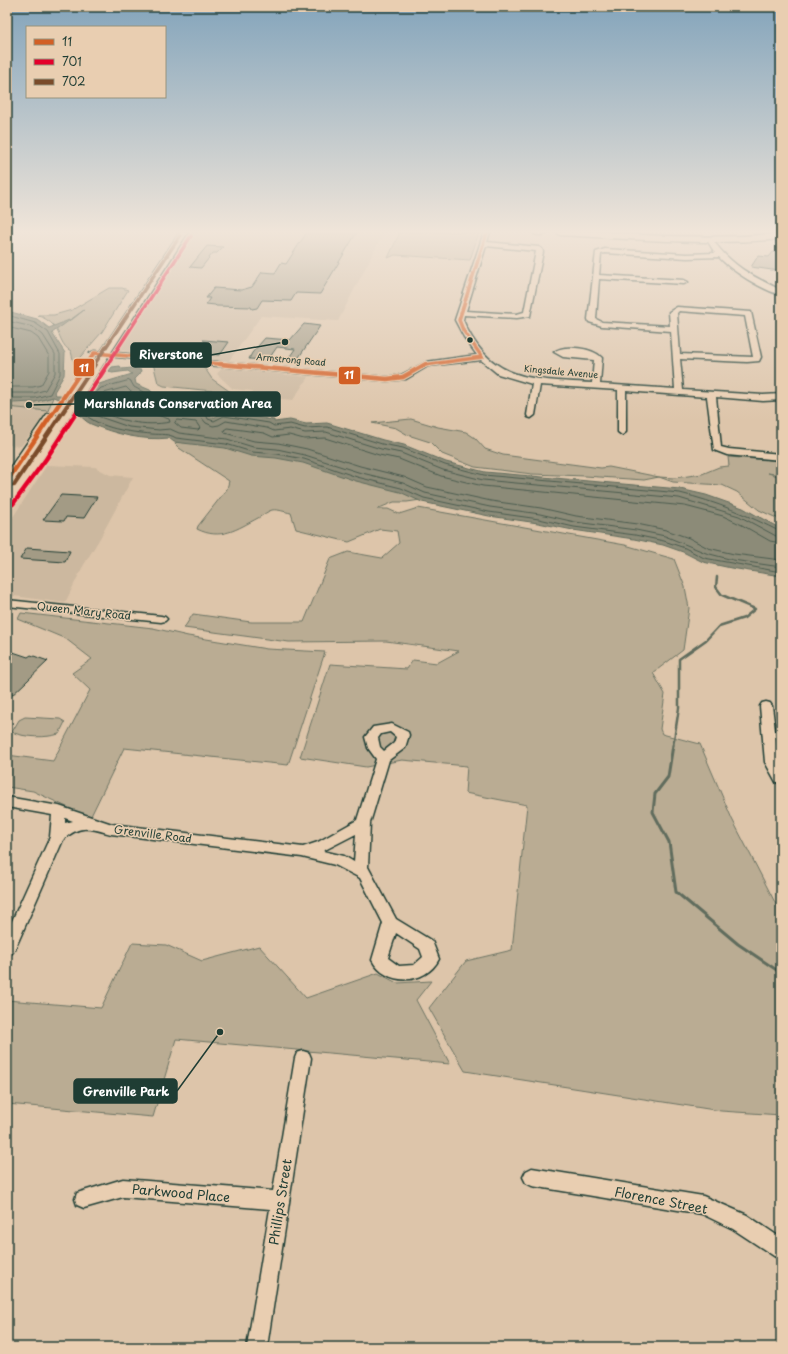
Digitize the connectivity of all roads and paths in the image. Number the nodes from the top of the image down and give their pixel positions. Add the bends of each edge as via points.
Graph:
1 (134, 295) edge
2 (140, 295) edge
3 (466, 295) edge
4 (531, 295) edge
5 (595, 295) edge
6 (461, 313) junction
7 (675, 329) junction
8 (99, 353) junction
9 (677, 356) junction
10 (482, 357) junction
11 (598, 358) dead end
12 (536, 382) junction
13 (596, 386) junction
14 (622, 388) junction
15 (679, 392) junction
16 (710, 394) junction
17 (781, 397) edge
18 (62, 409) junction
19 (532, 415) dead end
20 (622, 432) dead end
21 (781, 457) edge
22 (7, 481) edge
23 (7, 499) edge
24 (7, 604) edge
25 (161, 619) dead end
26 (766, 706) dead end
27 (776, 751) edge
28 (383, 758) dead end
29 (781, 779) edge
30 (7, 802) edge
31 (59, 811) junction
32 (93, 823) junction
33 (363, 823) junction
34 (56, 837) junction
35 (302, 852) junction
36 (364, 874) junction
37 (391, 923) dead end
38 (7, 949) edge
39 (303, 1058) dead end
40 (532, 1177) dead end
41 (84, 1199) dead end
42 (280, 1201) junction
43 (781, 1249) edge
44 (257, 1347) edge

1 - 8 main road
2 - 8 main road
3 - 6 street, Kingsdale Avenue
4 - 6 street via 527,314 517,316
5 - 7 street via 593,322
6 - 10 street, Kingsdale Avenue via 459,320 463,330
7 - 9 street
7 - 9 street via 673,312 677,309 748,314 757,357 747,360
8 - 10 street, Armstrong Road via 387,379 403,378 426,364
8 - 18 main road via 81,390
8 - 18 main road via 68,390
9 - 15 street
10 - 12 street, Kingsdale Avenue via 500,372
11 - 13 street
12 - 13 street, Kingsdale Avenue
12 - 19 street
13 - 14 street, Kingsdale Avenue
14 - 15 street, Kingsdale Avenue
14 - 20 street
15 - 16 street, Kingsdale Avenue
16 - 17 street, Kingsdale Avenue
16 - 21 street via 717,448 727,452
18 - 22 main road
18 - 23 main road via 39,455
24 - 25 street, Queen Mary Road
26 - 27 street
27 - 29 street via 772,762
28 - 33 street
30 - 31 street, Grenville Road
31 - 32 street, Grenville Road
31 - 34 street
32 - 34 street via 68,827
32 - 35 street, Grenville Road via 111,829
33 - 35 street, Grenville Road via 323,846
33 - 36 street via 361,867
34 - 38 street
35 - 36 street, Grenville Road via 339,860
36 - 37 street
39 - 42 street, Phillips Street
40 - 43 street, Florence Street via 704,1205 740,1222
41 - 42 street, Parkwood Place via 123,1188
42 - 44 street, Phillips Street

